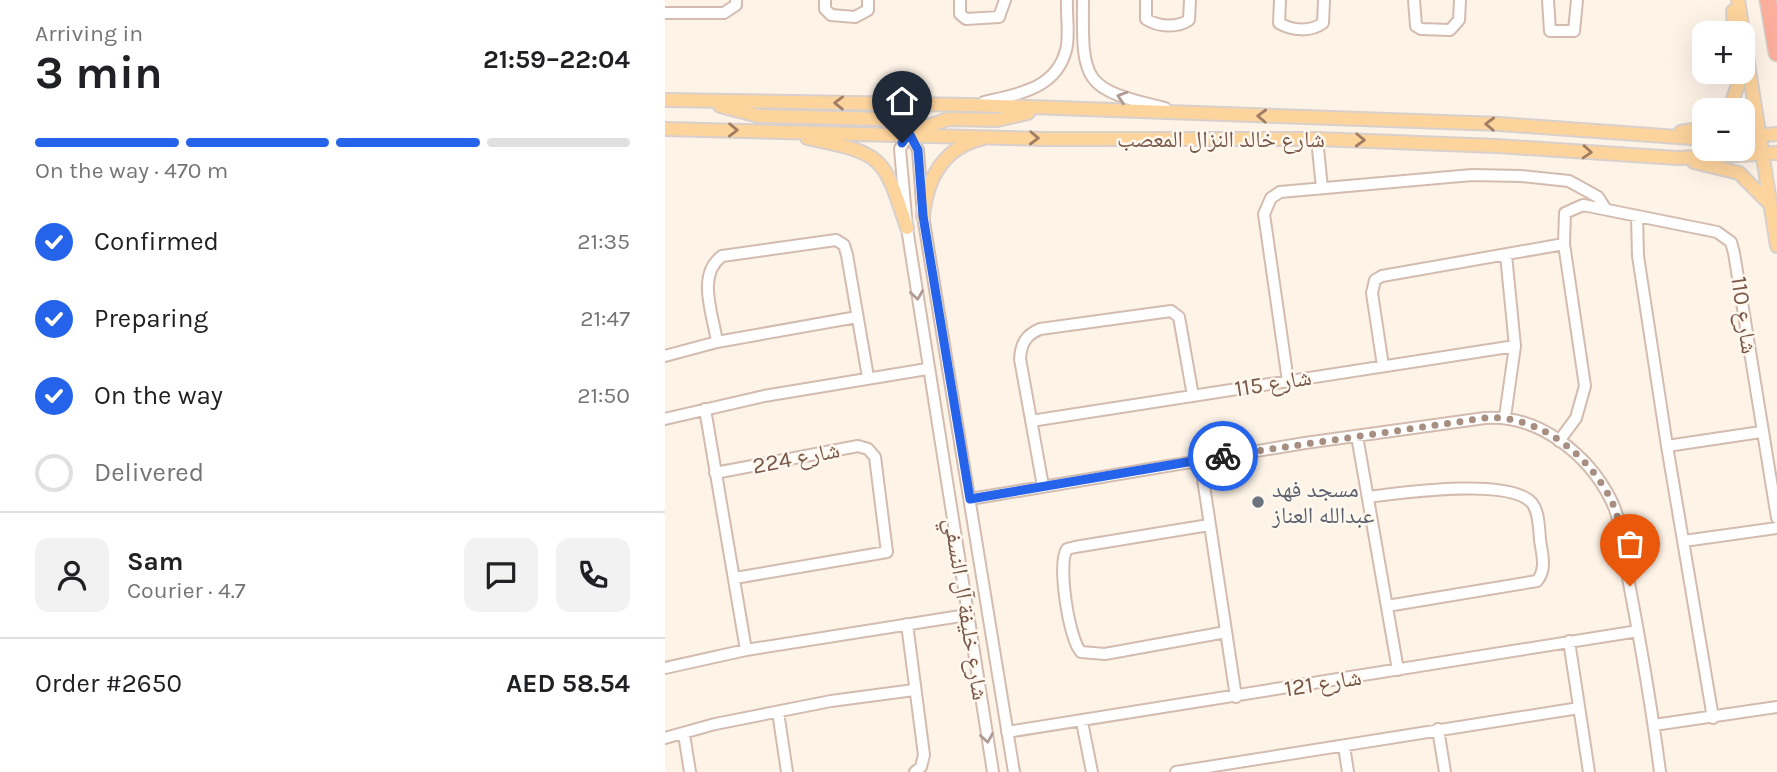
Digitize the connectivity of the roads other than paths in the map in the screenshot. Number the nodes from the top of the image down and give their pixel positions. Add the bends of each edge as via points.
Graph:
1 (736, 0) edge
2 (825, 0) edge
3 (869, 0) edge
4 (960, 0) edge
5 (1005, 0) edge
6 (1067, 0) edge
7 (1083, 0) edge
8 (1146, 0) edge
9 (1190, 0) edge
10 (1280, 0) edge
11 (1324, 0) edge
12 (1414, 0) edge
13 (1459, 0) edge
14 (1548, 0) edge
15 (1577, 0) edge
16 (1733, 0) edge
17 (1738, 0) edge
18 (1768, 0) edge
19 (665, 13) edge
20 (1734, 21) edge
21 (1777, 54) edge
22 (665, 100) edge
23 (704, 101) junction
24 (971, 106) junction
25 (1049, 109) junction
26 (1188, 113) junction
27 (665, 129) edge
28 (1692, 130) edge
29 (779, 132) junction
30 (909, 133) junction
31 (1663, 135) junction
32 (1770, 135) edge
33 (991, 137) junction
34 (1692, 138) edge
35 (1317, 139) junction
36 (1772, 153) edge
37 (1677, 158) junction
38 (1322, 188) junction
39 (1771, 205) junction
40 (1605, 208) junction
41 (923, 216) junction
42 (1637, 216) junction
43 (907, 228) junction
44 (1565, 244) junction
45 (1777, 246) edge
46 (1506, 255) junction
47 (857, 317) junction
48 (717, 342) junction
49 (1515, 346) junction
50 (665, 356) edge
51 (1383, 366) junction
52 (927, 369) junction
53 (868, 377) junction
54 (1288, 381) junction
55 (1193, 396) junction
56 (705, 409) junction
57 (1505, 417) junction
58 (665, 419) edge
59 (1031, 421) junction
60 (1761, 432) junction
61 (1357, 436) junction
62 (1559, 441) junction
63 (1667, 446) junction
64 (1200, 459) junction
65 (715, 473) junction
66 (1043, 486) junction
67 (1368, 497) junction
68 (970, 499) junction
69 (1777, 518) edge
70 (1209, 525) junction
71 (1777, 528) edge
72 (1684, 541) junction
73 (735, 578) junction
74 (1387, 606) junction
75 (967, 615) junction
76 (907, 624) junction
77 (1638, 631) junction
78 (1226, 632) junction
79 (1569, 641) junction
80 (746, 650) junction
81 (665, 668) edge
82 (1398, 670) junction
83 (914, 690) junction
84 (1236, 697) junction
85 (1777, 707) edge
86 (1579, 708) junction
87 (778, 712) junction
88 (1713, 718) junction
89 (1082, 722) junction
90 (1654, 725) junction
91 (1438, 729) junction
92 (1007, 732) junction
93 (684, 734) junction
94 (665, 738) edge
95 (1344, 746) junction
96 (1248, 767) edge
97 (690, 772) edge
98 (787, 772) edge
99 (915, 772) edge
100 (993, 772) edge
101 (1013, 772) edge
102 (1092, 772) edge
103 (1176, 772) edge
104 (1348, 772) edge
105 (1445, 772) edge
106 (1589, 772) edge
107 (1660, 772) edge

1 - 19 street via 725,13
2 - 3 street via 831,15 855,17 868,10
4 - 5 street via 960,14 966,19 999,17
6 - 24 street via 1067,48 1047,81 1028,92
26 -> 7 street via 1115,97 1092,79 1083,47
8 - 9 street via 1146,19 1154,24 1181,25 1189,20
10 - 11 street via 1279,23 1289,29 1313,29 1323,23
12 - 13 street via 1416,26 1450,30 1459,20
14 - 15 street via 1548,24 1554,32 1574,31
16 - 20 main road
17 - 32 main road
18 - 21 highway
22 - 23 main road, شارع خالد النزال المعصب
24 -> 23 main road, شارع خالد النزال المعصب
23 - 30 main road via 759,116 883,119
24 - 25 main road, شارع خالد النزال المعصب
25 - 26 main road, شارع خالد النزال المعصب
25 - 30 main road via 997,120 948,119
31 -> 26 main road, شارع خالد النزال المعصب
27 -> 29 main road, شارع خالد النزال المعصب
28 - 31 main road
29 - 30 main road, شارع خالد النزال المعصب
29 - 43 main road via 870,155 884,166
30 - 33 main road, شارع خالد النزال المعصب
30 - 41 street, شارع خليفة آل النسفي via 918,150
30 - 43 street, شارع خليفة آل النسفي via 900,149
31 - 34 main road, شارع خالد النزال المعصب
32 - 36 main road
33 -> 35 main road, شارع خالد النزال المعصب
33 - 41 main road via 971,141 939,165 929,182
35 -> 37 main road, شارع خالد النزال المعصب
35 - 38 street
36 - 37 main road, شارع خالد النزال المعصب
36 - 39 main road
37 - 39 main road via 1739,173
38 - 40 street, شارع 110 via 1472,175 1521,176 1569,181 1598,197
38 - 54 street, شارع 110 via 1280,192 1263,214
39 - 45 main road
40 - 42 street, شارع 110
40 - 44 street, شارع 110 via 1583,205 1565,213
41 - 68 street, شارع خليفة آل النسفي
42 - 60 street, شارع 110 via 1717,232 1731,242
42 - 63 street via 1638,256
43 -> 52 street, شارع خليفة آل النسفي
44 - 46 street
44 - 62 street via 1585,386 1576,418
46 - 49 street
46 - 51 street via 1375,280 1372,293
47 - 48 street
47 - 48 street via 847,255 836,240 722,256 713,262 707,281
47 - 53 street
48 - 50 street
49 - 51 street, شارع 115
49 - 57 street
51 - 54 street, شارع 115
52 - 53 street
52 - 75 street, شارع خليفة آل النسفي
53 - 56 street
54 - 55 street, شارع 115
55 - 59 street, شارع 115
55 - 59 street via 1179,317 1171,311 1040,329 1020,348
56 - 58 street
56 - 65 street
57 - 61 street
57 - 62 street via 1532,425
59 - 66 street
60 - 63 street
60 - 69 street, شارع 110
61 - 64 street
61 - 67 street
62 - 77 street via 1582,458 1612,502
63 - 72 street
64 - 66 street
64 - 70 street
65 - 73 street
65 - 73 street, شارع 224 via 858,446 875,457 887,552
66 - 68 street
67 - 74 street
67 - 74 street via 1464,487 1523,497 1536,513 1544,565 1537,581
68 - 92 street, شارع خليفة آل النسفي
70 - 78 street
70 - 78 street via 1067,549 1061,564 1073,641 1081,652 1105,654
71 - 72 street
72 - 88 street
73 - 80 street
74 - 82 street
75 - 76 street
75 -> 100 street, شارع خليفة آل النسفي
76 - 80 street
76 - 83 street
77 - 79 street, شارع 121
77 - 90 street
78 - 84 street
79 - 82 street, شارع 121
79 - 86 street
80 - 81 street
82 - 84 street, شارع 121
83 - 87 street
83 - 99 street via 924,755
84 - 89 street, شارع 121
85 - 88 street
86 - 91 street
86 - 106 street
87 - 93 street
87 - 98 street
88 - 90 street
89 - 92 street, شارع 121
89 - 102 street
90 - 107 street
91 - 95 street
91 - 105 street
92 - 101 street, شارع خليفة آل النسفي
93 - 94 street
93 - 97 street
95 - 96 street
95 - 104 street
96 - 103 street

